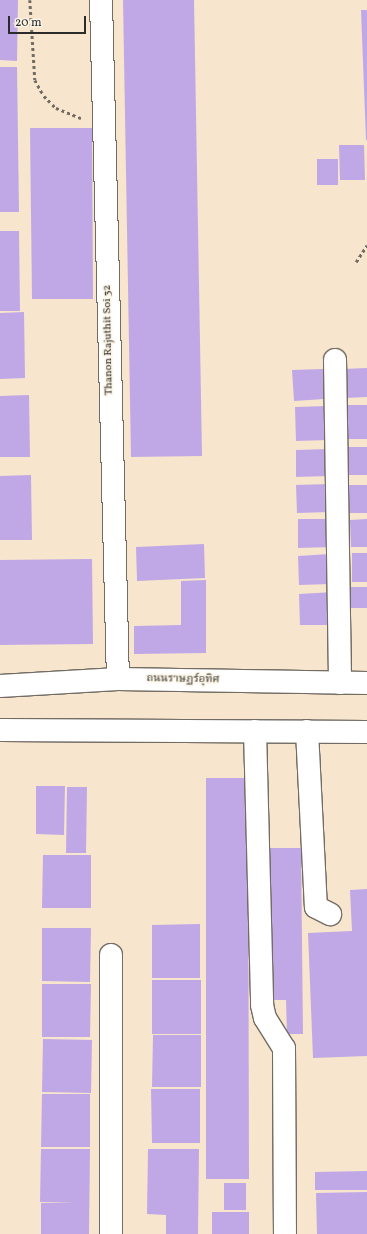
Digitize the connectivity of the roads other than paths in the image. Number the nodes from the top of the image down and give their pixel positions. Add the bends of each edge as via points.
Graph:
1 (101, 0) edge
2 (335, 360) dead end
3 (118, 679) junction
4 (340, 683) junction
5 (367, 683) edge
6 (0, 686) edge
7 (0, 730) edge
8 (255, 731) junction
9 (307, 731) junction
10 (367, 732) edge
11 (330, 914) dead end
12 (111, 955) dead end
13 (111, 1234) edge
14 (285, 1234) edge

1 - 3 street, Thanon Rajuthit Soi 32
2 - 4 street
3 - 4 street, ถนนราษฏร์อุทิศ
3 - 6 street, ถนนราษฏร์อุทิศ
4 - 5 street, ถนนราษฏร์อุทิศ
7 - 8 street
8 - 9 street
8 - 14 street via 262,1005 265,1018 284,1048
9 - 10 street
9 - 11 street via 316,907
12 - 13 street

